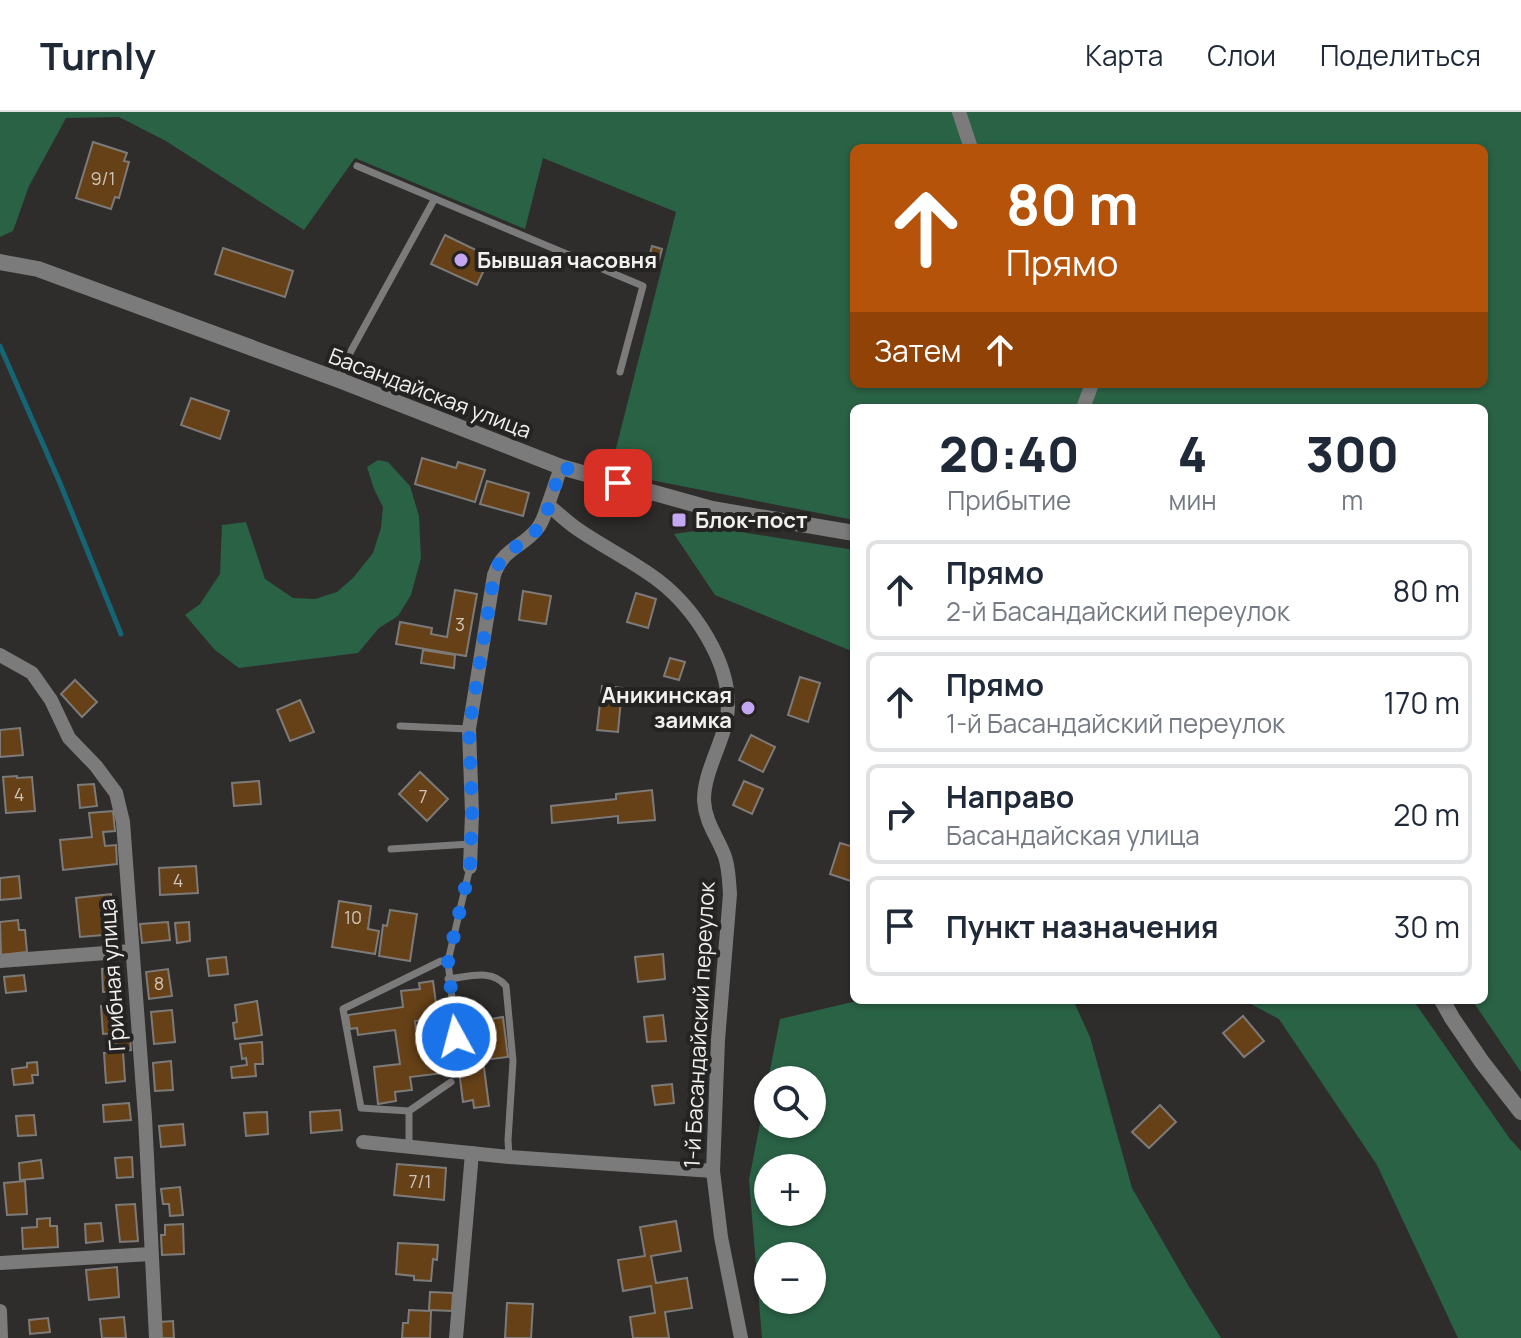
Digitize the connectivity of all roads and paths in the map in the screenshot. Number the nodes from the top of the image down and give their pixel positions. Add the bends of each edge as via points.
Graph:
1 (959, 112) edge
2 (970, 144) edge
3 (357, 166) dead end
4 (434, 200) junction
5 (0, 262) edge
6 (620, 372) dead end
7 (339, 380) junction
8 (561, 467) junction
9 (548, 505) junction
10 (850, 532) edge
11 (0, 655) edge
12 (400, 726) dead end
13 (469, 729) junction
14 (472, 844) junction
15 (391, 849) dead end
16 (470, 867) joint
17 (132, 951) junction
18 (0, 961) edge
19 (448, 961) junction
20 (448, 979) junction
21 (1444, 1004) edge
22 (456, 1037) dead end
23 (451, 1082) dead end
24 (409, 1111) junction
25 (1521, 1112) edge
26 (363, 1142) dead end
27 (409, 1146) junction
28 (472, 1153) junction
29 (509, 1157) junction
30 (713, 1171) junction
31 (151, 1254) junction
32 (0, 1263) edge
33 (0, 1311) edge
34 (1, 1338) edge
35 (156, 1338) edge
36 (456, 1338) edge
37 (741, 1338) edge

1 - 2 street
3 - 4 lane
4 - 6 lane via 643,286
4 - 7 lane
5 - 7 street, Басандайская улица via 38,269
7 - 8 street, Басандайская улица
8 - 9 street
8 - 10 street, Басандайская улица via 712,509
9 - 13 street via 537,529 498,563
9 - 30 street, 1-й Басандайский переулок via 660,582 705,633 722,668 726,724 704,804 725,856 730,894
11 - 17 street, Грибная улица via 32,673 69,738 116,793 123,822
12 - 13 lane
13 - 14 street
14 - 15 lane
14 - 16 street
16 - 19 lane
17 - 18 street
17 - 31 street, Грибная улица
19 - 20 lane
19 - 24 lane via 343,1009 361,1108
20 - 22 lane
20 - 29 lane via 489,975 506,986 513,1061
21 - 25 street
23 - 24 lane
24 - 27 lane
26 - 27 street
27 - 28 street
28 - 29 street
28 - 36 street
29 - 30 street
30 - 37 street, 1-й Басандайский переулок
31 - 32 street
31 - 35 street, Грибная улица
33 - 34 street

